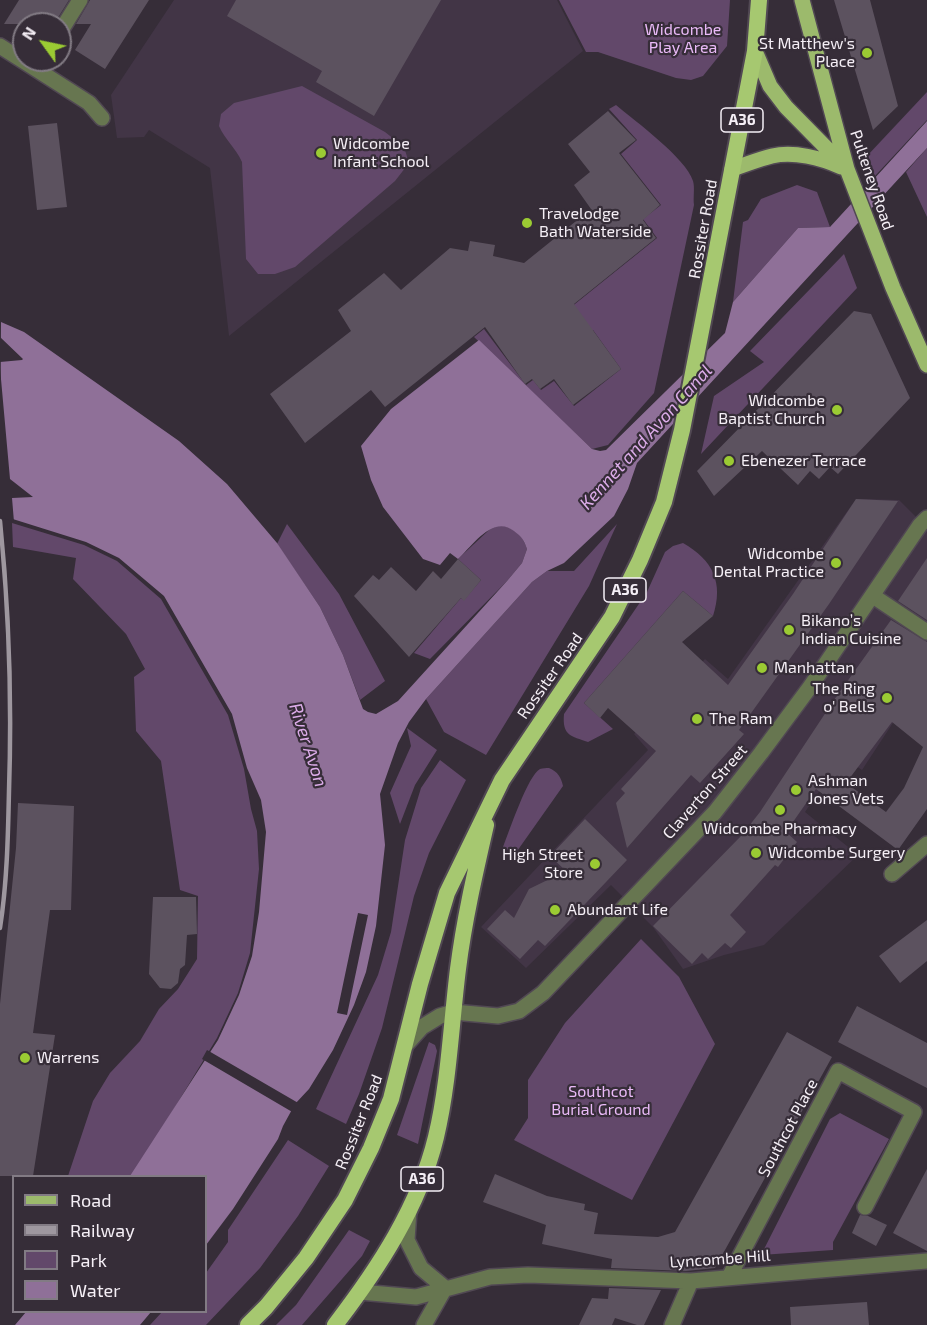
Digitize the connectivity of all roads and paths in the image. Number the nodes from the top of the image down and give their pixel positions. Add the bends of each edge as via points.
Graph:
1 (80, 0) edge
2 (759, 0) edge
3 (802, 0) edge
4 (72, 13) edge
5 (755, 51) junction
6 (48, 72) edge
7 (102, 118) dead end
8 (732, 169) junction
9 (847, 169) junction
10 (927, 365) edge
11 (927, 518) edge
12 (873, 596) junction
13 (927, 632) edge
14 (492, 798) junction
15 (927, 844) edge
16 (892, 874) dead end
17 (453, 1012) junction
18 (405, 1046) junction
19 (865, 1207) dead end
20 (409, 1210) junction
21 (927, 1261) edge
22 (729, 1277) junction
23 (691, 1281) junction
24 (445, 1288) junction
25 (360, 1292) junction
26 (248, 1325) edge
27 (335, 1325) edge
28 (424, 1325) edge
29 (672, 1325) edge

1 - 4 street
2 - 5 highway, Rossiter Road / A36
3 - 9 main road, Pulteney Road
5 - 8 highway, Rossiter Road / A36
5 - 9 main road via 786,107
6 - 7 street
8 - 9 main road via 774,155 791,155 828,161
8 - 14 highway, Rossiter Road / A36 via 682,430 664,502 612,617
9 - 10 main road, Pulteney Road
11 - 12 street, Claverton Street
12 - 13 street
12 - 17 street, Claverton Street via 715,812 543,993 519,1011 498,1016
14 - 17 highway, A36 via 469,898
14 - 18 highway, Rossiter Road / A36 via 447,893
15 - 16 street
17 - 18 street via 422,1027
17 - 20 highway, A36 via 447,1081 435,1138
18 - 26 highway, Rossiter Road / A36 via 391,1099 345,1200 306,1258
19 - 22 street, Southcot Place via 914,1113 838,1071
20 - 24 street via 407,1240 421,1268
20 - 25 highway, A36
21 - 22 street, Lyncombe Hill
22 - 23 street, Lyncombe Hill
23 - 24 street, Lyncombe Hill via 528,1275 490,1277
23 - 29 street
24 - 25 street, Lyncombe Hill via 416,1297
24 - 28 street
25 - 27 highway, A36

